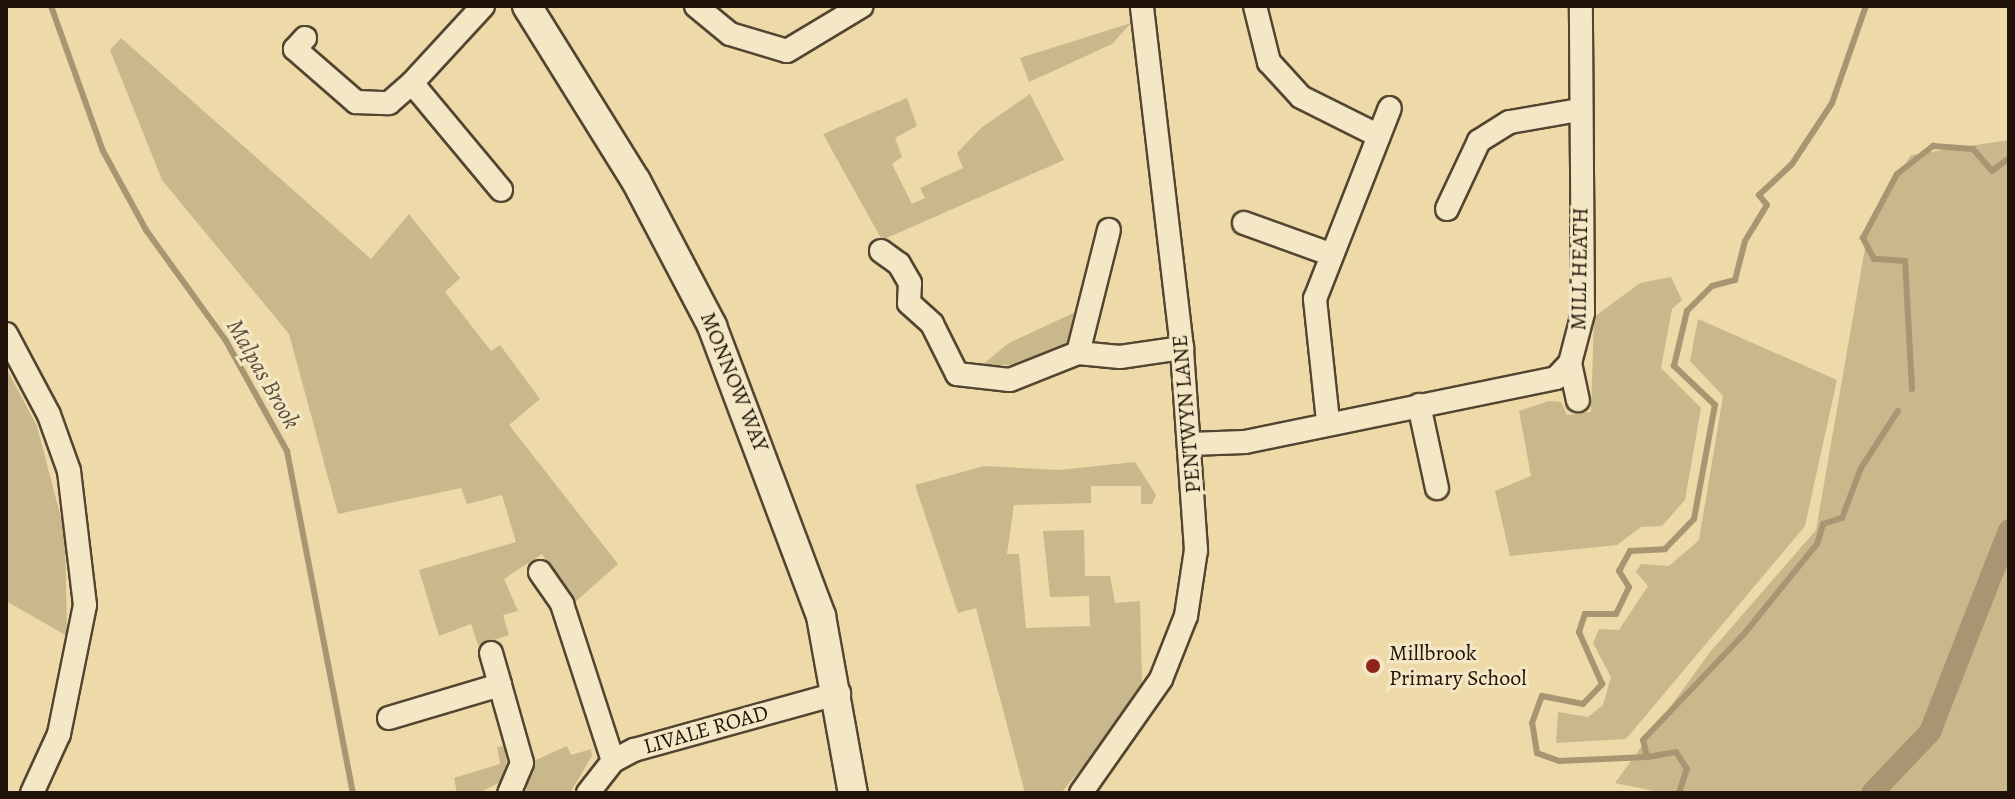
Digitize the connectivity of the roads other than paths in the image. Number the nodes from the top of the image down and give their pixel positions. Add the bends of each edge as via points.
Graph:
1 (483, 6) edge
2 (527, 6) edge
3 (696, 6) edge
4 (862, 6) edge
5 (1142, 6) edge
6 (1255, 6) edge
7 (1581, 6) edge
8 (305, 38) dead end
9 (412, 83) junction
10 (1390, 108) dead end
11 (1579, 110) junction
12 (1379, 136) junction
13 (501, 190) dead end
14 (1447, 209) dead end
15 (1244, 223) dead end
16 (1109, 230) dead end
17 (881, 251) dead end
18 (1327, 253) junction
19 (6, 334) edge
20 (1182, 348) junction
21 (1078, 353) junction
22 (1570, 363) junction
23 (1578, 400) dead end
24 (1419, 405) junction
25 (1328, 421) junction
26 (1190, 444) junction
27 (1437, 488) dead end
28 (540, 572) dead end
29 (491, 653) dead end
30 (500, 685) junction
31 (839, 693) junction
32 (389, 718) dead end
33 (613, 761) junction
34 (32, 793) edge
35 (509, 793) edge
36 (588, 793) edge
37 (853, 793) edge
38 (1081, 793) edge

1 - 9 street
2 - 31 street, MONNOW WAY via 706,311 798,540
3 - 4 street via 730,34 787,51
5 - 20 street, PENTWYN LANE
6 - 12 street via 1269,62 1301,97
7 - 11 street, MILL HEATH
8 - 9 street via 295,49 356,102 389,103
9 - 13 street
10 - 12 street
11 - 14 street via 1510,122 1479,141 1467,188
11 - 22 street, MILL HEATH via 1583,313
12 - 18 street
15 - 18 street
16 - 21 street
17 - 21 street via 899,264 910,283 909,303 932,324 957,374 1010,380
18 - 25 street via 1314,328
19 - 34 street via 69,471 85,605 59,734
20 - 21 street via 1120,357
20 - 26 street, PENTWYN LANE
22 - 23 street
22 - 24 street, MILL HEATH via 1556,378
24 - 25 street, MILL HEATH
24 - 27 street
25 - 26 street, MILL HEATH via 1245,442
26 - 38 street, PENTWYN LANE via 1196,550 1186,616 1161,679
28 - 33 street via 562,604
29 - 30 street
30 - 32 street
30 - 35 street via 522,763
31 - 33 street, LIVALE ROAD
31 - 37 street, MONNOW WAY
33 - 36 street

